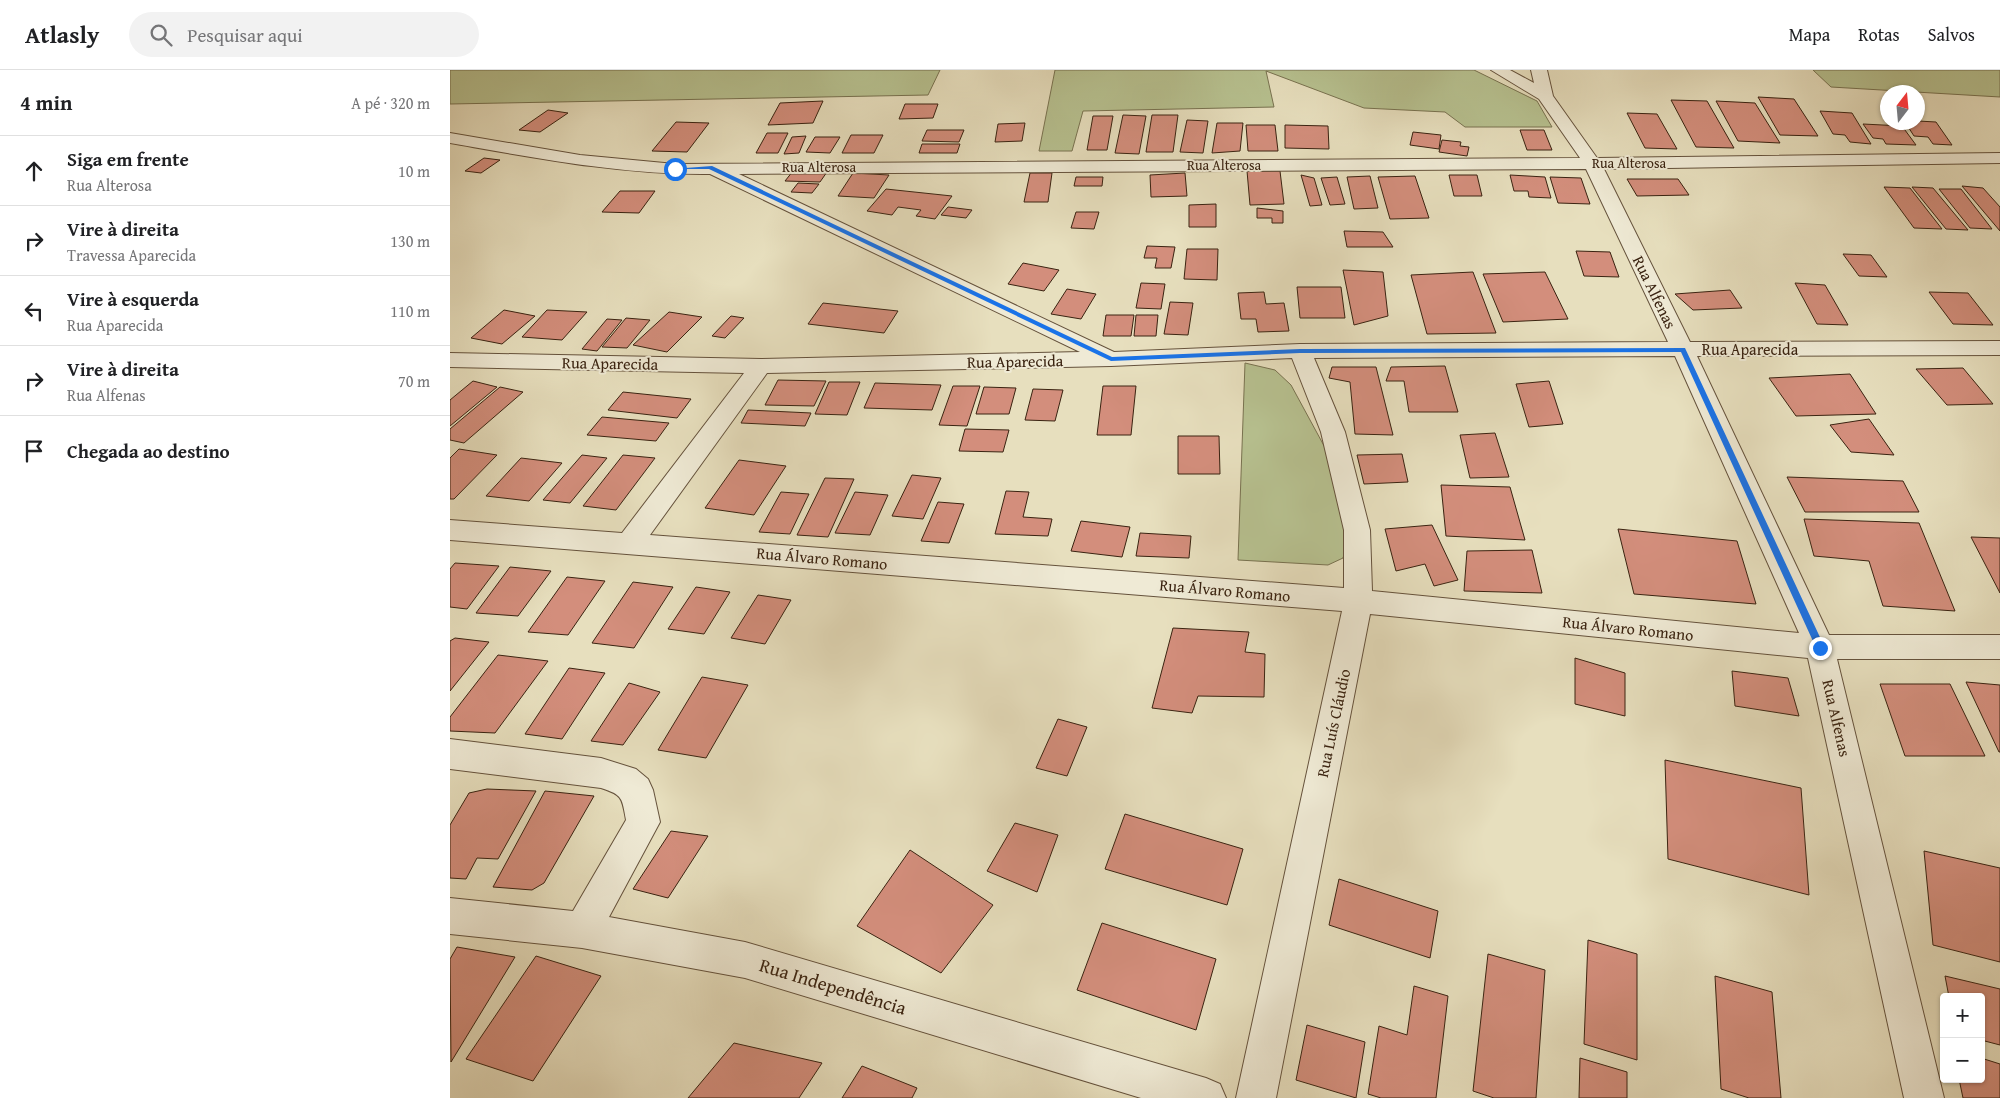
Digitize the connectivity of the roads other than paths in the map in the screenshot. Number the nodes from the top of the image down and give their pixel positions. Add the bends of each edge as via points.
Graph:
1 (1499, 70) edge
2 (1539, 70) edge
3 (1545, 96) junction
4 (450, 138) edge
5 (2000, 158) edge
6 (1592, 163) junction
7 (710, 167) junction
8 (2000, 348) edge
9 (1683, 350) junction
10 (1300, 351) junction
11 (1111, 359) junction
12 (450, 361) edge
13 (761, 366) junction
14 (450, 530) edge
15 (630, 542) junction
16 (1358, 601) junction
17 (2000, 647) edge
18 (1820, 648) junction
19 (450, 754) edge
20 (450, 916) edge
21 (582, 930) junction
22 (1206, 1098) edge
23 (1256, 1098) edge
24 (1924, 1098) edge

1 - 3 street
2 - 3 street
3 - 6 street, Rua Alfenas
4 - 7 street, Rua Alterosa via 580,160 675,169
5 - 6 street, Rua Alterosa
6 - 7 street, Rua Alterosa
6 - 9 street, Rua Alfenas
7 - 11 street
8 - 9 street, Rua Aparecida
9 - 10 street, Rua Aparecida
9 - 18 street, Rua Alfenas
10 - 11 street, Rua Aparecida
10 - 16 street, Rua Luís Cláudio via 1333,432 1357,530
11 - 13 street, Rua Aparecida
12 - 13 street, Rua Aparecida
13 - 15 street
14 - 15 street, Rua Álvaro Romano
15 - 16 street, Rua Álvaro Romano
16 - 18 street, Rua Álvaro Romano
16 - 23 street, Rua Luís Cláudio
17 - 18 street, Rua Álvaro Romano
18 - 24 street, Rua Alfenas
19 - 21 street via 601,773 624,780 637,790 643,822
20 - 21 street, Rua Independência
21 - 22 street, Rua Independência via 745,960

